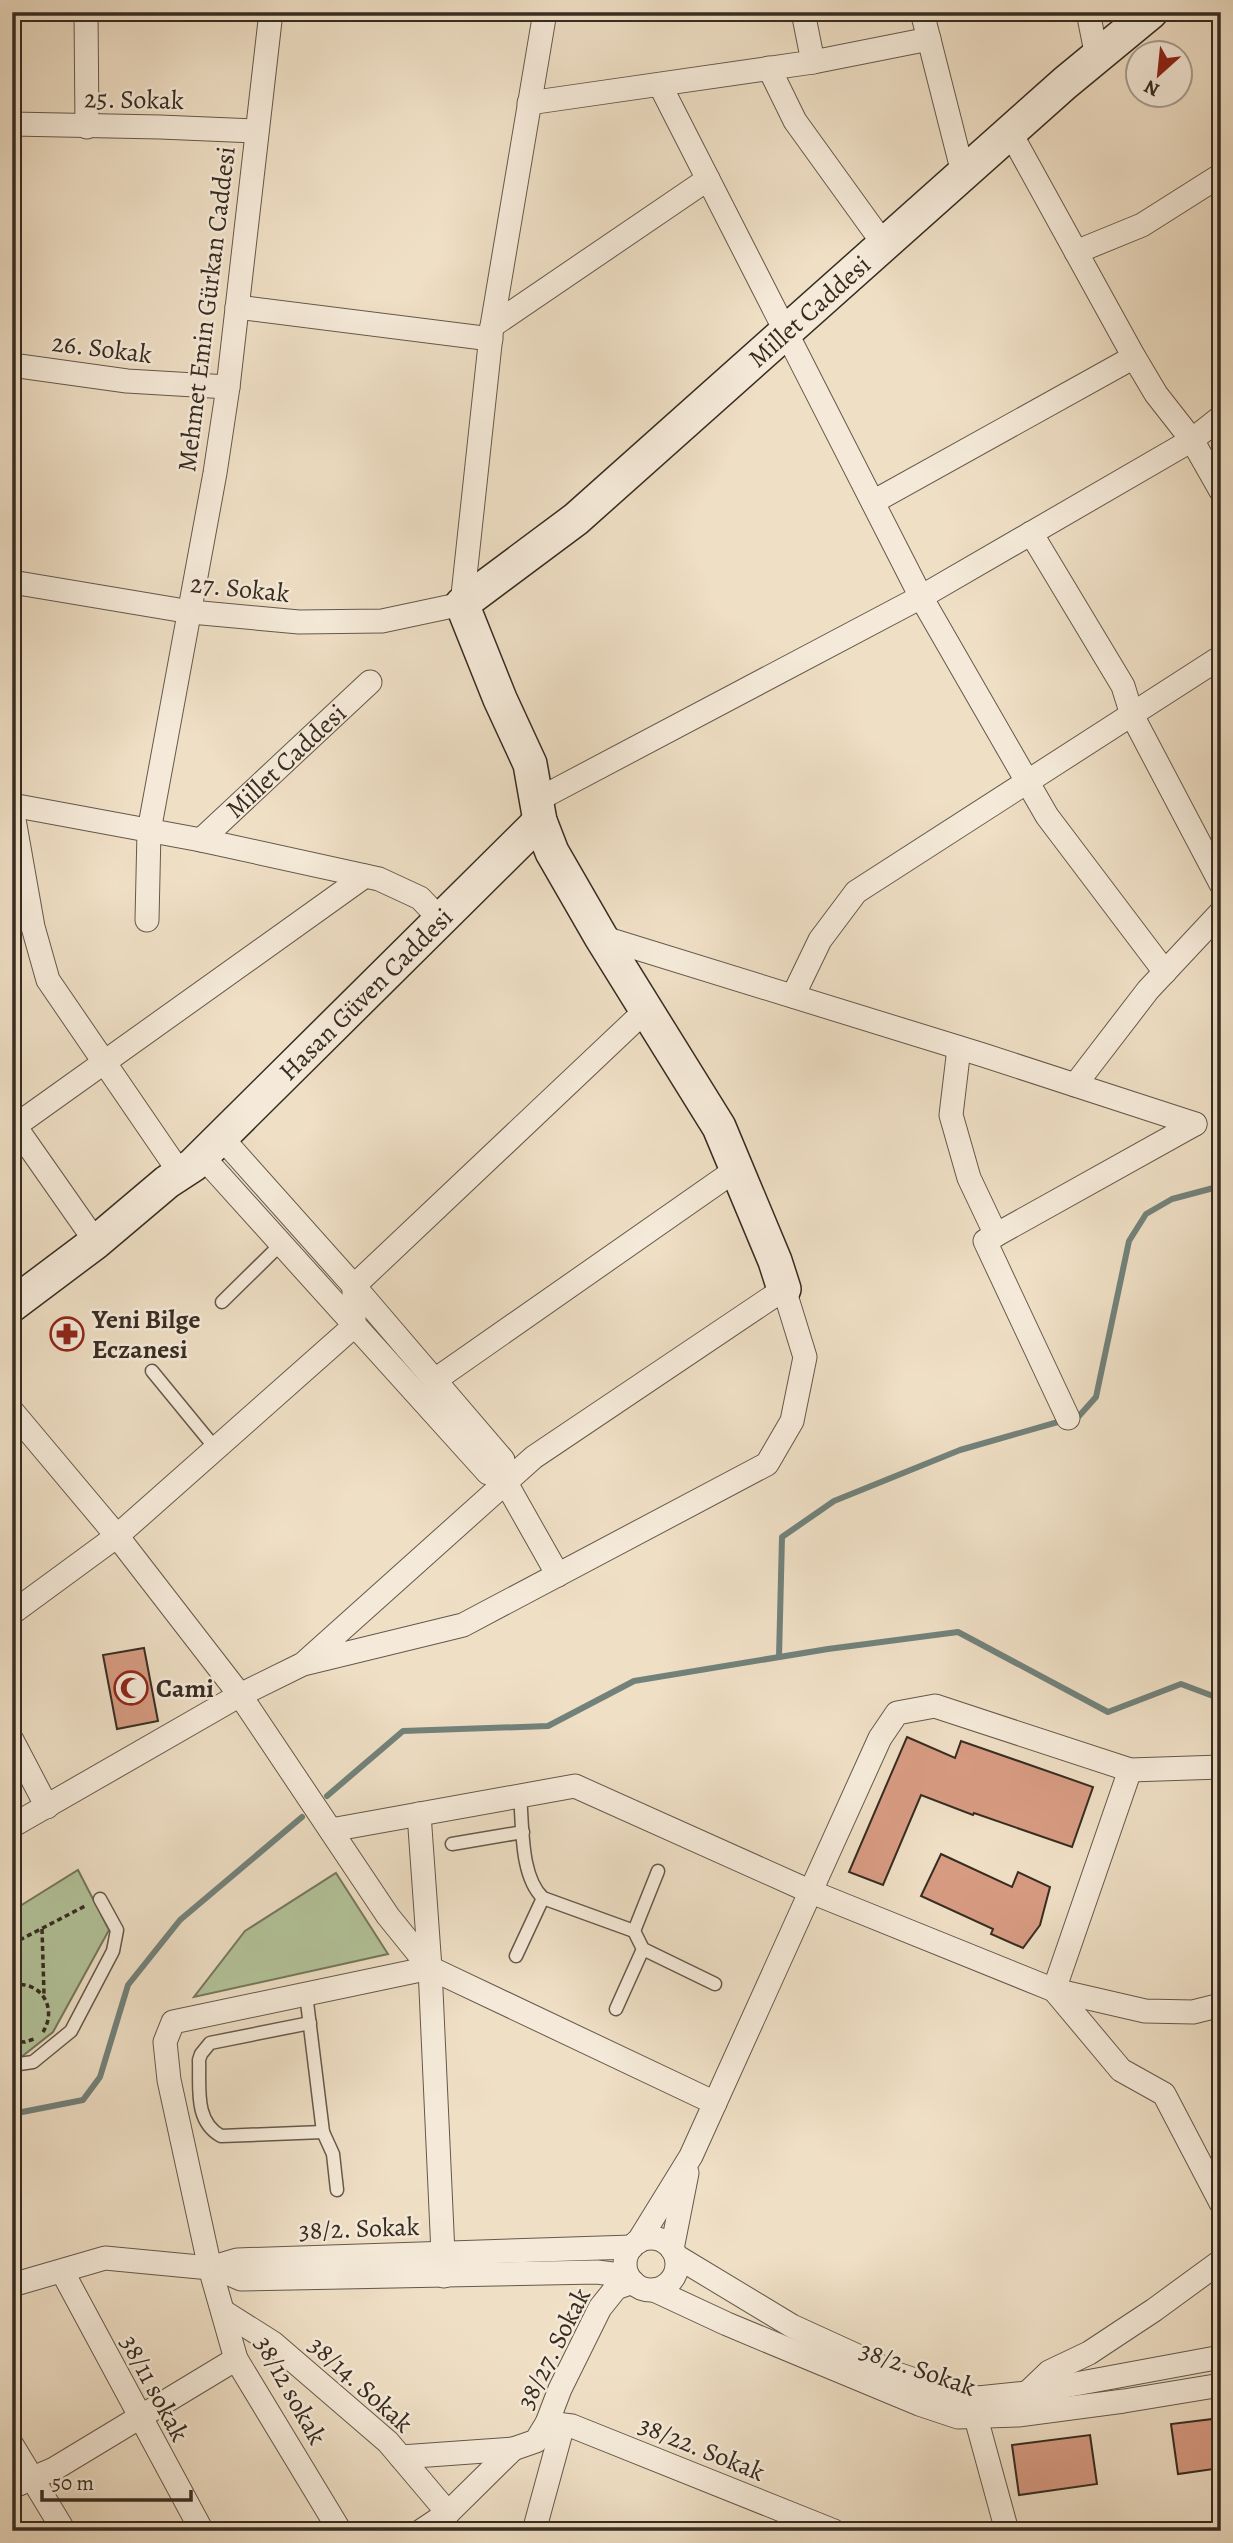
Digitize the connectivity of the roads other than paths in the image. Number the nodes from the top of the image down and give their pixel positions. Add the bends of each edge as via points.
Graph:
1 (86, 12) edge
2 (271, 12) edge
3 (545, 12) edge
4 (803, 12) edge
5 (922, 12) edge
6 (1088, 12) edge
7 (1151, 12) edge
8 (929, 39) junction
9 (1097, 57) junction
10 (813, 62) junction
11 (769, 68) junction
12 (660, 85) junction
13 (529, 103) junction
14 (12, 124) edge
15 (87, 127) junction
16 (256, 131) junction
17 (1010, 132) junction
18 (963, 173) junction
19 (1221, 175) edge
20 (708, 179) junction
21 (883, 243) junction
22 (1076, 252) junction
23 (237, 307) junction
24 (785, 331) junction
25 (491, 333) junction
26 (1134, 356) junction
27 (12, 365) edge
28 (228, 387) junction
29 (1221, 417) edge
30 (1192, 440) junction
31 (1221, 491) edge
32 (873, 502) junction
33 (1031, 533) junction
34 (12, 582) edge
35 (922, 597) junction
36 (462, 604) junction
37 (191, 612) junction
38 (1221, 657) edge
39 (370, 682) dead end
40 (1132, 715) junction
41 (1028, 782) junction
42 (12, 806) edge
43 (539, 811) junction
44 (149, 831) junction
45 (201, 841) junction
46 (365, 876) junction
47 (1221, 884) edge
48 (1221, 912) edge
49 (440, 919) junction
50 (147, 920) dead end
51 (601, 937) junction
52 (1165, 972) junction
53 (793, 996) junction
54 (646, 1010) junction
55 (959, 1048) junction
56 (103, 1064) junction
57 (1075, 1085) junction
58 (14, 1124) edge
59 (199, 1158) junction
60 (737, 1169) junction
61 (996, 1235) junction
62 (96, 1242) junction
63 (281, 1244) junction
64 (354, 1286) junction
65 (784, 1289) junction
66 (222, 1302) dead end
67 (13, 1320) edge
68 (354, 1326) junction
69 (152, 1371) dead end
70 (435, 1380) junction
71 (12, 1411) edge
72 (1068, 1418) dead end
73 (216, 1449) junction
74 (504, 1480) junction
75 (117, 1536) junction
76 (558, 1575) junction
77 (12, 1613) edge
78 (303, 1664) junction
79 (240, 1695) junction
80 (12, 1740) edge
81 (1221, 1767) edge
82 (1130, 1770) junction
83 (520, 1796) junction
84 (47, 1807) junction
85 (419, 1814) junction
86 (12, 1826) edge
87 (331, 1830) junction
88 (523, 1832) junction
89 (452, 1844) dead end
90 (658, 1871) dead end
91 (809, 1891) junction
92 (542, 1898) junction
93 (100, 1899) road end
94 (634, 1931) junction
95 (643, 1949) junction
96 (516, 1956) dead end
97 (429, 1968) junction
98 (715, 1984) dead end
99 (1054, 1990) junction
100 (306, 1994) junction
101 (1221, 2005) edge
102 (616, 2009) dead end
103 (310, 2023) junction
104 (12, 2065) edge
105 (715, 2103) junction
106 (323, 2132) junction
107 (691, 2156) junction
108 (337, 2190) dead end
109 (1221, 2203) edge
110 (635, 2245) junction
111 (443, 2253) junction
112 (674, 2253) junction
113 (1221, 2261) edge
114 (213, 2268) junction
115 (62, 2271) junction
116 (577, 2273) junction
117 (444, 2276) junction
118 (638, 2283) junction
119 (12, 2286) edge
120 (600, 2308) junction
121 (224, 2312) junction
122 (1221, 2357) edge
123 (236, 2359) junction
124 (1135, 2373) junction
125 (1221, 2385) edge
126 (1027, 2393) junction
127 (1140, 2399) junction
128 (977, 2408) junction
129 (138, 2417) junction
130 (555, 2424) junction
131 (12, 2445) edge
132 (513, 2449) junction
133 (401, 2458) junction
134 (22, 2483) edge
135 (448, 2512) junction
136 (797, 2524) edge
137 (64, 2531) edge
138 (202, 2531) edge
139 (340, 2531) edge
140 (421, 2531) edge
141 (534, 2531) edge
142 (834, 2531) edge
143 (1007, 2531) edge

1 - 15 street
2 - 16 street, Mehmet Emin Gürkan Caddesi
3 - 13 street
4 - 10 street
5 - 8 street
6 - 9 street
7 - 9 street, Millet Caddesi
8 - 10 street
8 - 18 street
9 - 17 street, Millet Caddesi
10 - 11 street
11 - 12 street
11 - 21 street via 795,121
12 - 13 street
12 - 20 street
13 - 25 street
14 - 15 street, 25. Sokak
15 - 16 street, 25. Sokak
16 - 23 street, Mehmet Emin Gürkan Caddesi
17 - 18 street, Millet Caddesi
17 - 22 street
18 - 21 street, Millet Caddesi
19 - 22 street via 1142,225
20 - 24 street
20 - 25 street
21 - 24 street, Millet Caddesi
22 - 26 street
23 - 25 street
23 - 28 street, Mehmet Emin Gürkan Caddesi
24 - 32 street
24 - 36 street, Millet Caddesi via 576,519
25 - 36 street
26 - 30 street
26 - 32 street
27 - 28 street, 26. Sokak via 127,381
28 - 37 street, Mehmet Emin Gürkan Caddesi
29 - 30 street
30 - 31 street
30 - 33 street
32 - 35 street
33 - 35 street
33 - 40 street via 1123,686
34 - 37 street, 27. Sokak
35 - 41 street
35 - 43 street
36 - 37 street, 27. Sokak via 382,621 299,622
36 - 43 street via 530,764
37 - 44 street, Mehmet Emin Gürkan Caddesi
38 - 40 street
39 - 45 street, Millet Caddesi
40 - 41 street
40 - 47 street
41 - 52 street via 1048,816
41 - 53 street via 856,892 820,940
42 - 44 street
42 - 56 street via 33,927 48,980
43 - 49 street, Hasan Güven Caddesi
43 - 51 street via 552,852
44 - 45 street
44 - 50 street, Mehmet Emin Gürkan Caddesi
45 - 46 street
46 - 49 street via 420,898
46 - 56 street
48 - 52 street
49 - 59 street, Hasan Güven Caddesi
51 - 53 street
51 - 54 street
52 - 57 street
53 - 55 street
54 - 60 street via 719,1127
54 - 64 street
55 - 57 street
55 - 61 street via 951,1115 969,1178
56 - 58 street
56 - 59 street
57 - 61 street via 1195,1124
58 - 62 street
59 - 62 street, Hasan Güven Caddesi
59 - 63 street
59 - 64 street
59 - 67 street, Hasan Güven Caddesi via 175,1195
60 - 65 street
60 - 70 street
61 - 72 street via 985,1241
62 - 67 street, Hasan Güven Caddesi
63 - 66 lane
63 - 68 street
64 - 68 street
64 - 70 street
65 - 74 street
65 - 76 street via 805,1357 792,1420 767,1464
68 - 73 street
68 - 74 street via 488,1473
69 - 73 lane
70 - 74 street via 503,1460
71 - 75 street
73 - 75 street
74 - 76 street
74 - 78 street
75 - 77 street
75 - 79 street
76 - 78 street via 463,1625
78 - 79 street
79 - 84 street
79 - 87 street
80 - 84 street
81 - 82 street
82 - 91 street via 935,1706 897,1713 880,1738
82 - 99 street
83 - 85 street
83 - 88 lane
83 - 91 street via 575,1786
84 - 86 street
85 - 87 street
85 - 97 street
87 - 97 street
88 - 89 lane
88 - 92 lane via 529,1880
90 - 94 lane
91 - 99 street
91 - 105 street
92 - 94 lane
92 - 96 lane
93 - 104 lane via 117,1930 113,1951 71,2031 33,2062
94 - 95 lane
95 - 98 lane
95 - 102 lane
97 - 100 street
97 - 105 street
97 - 111 street
99 - 101 street via 1145,2011 1193,2012
99 - 109 street via 1121,2070 1164,2094
100 - 103 lane
100 - 114 street, 38/12 sokak via 173,2022 165,2042 169,2080
103 - 106 lane
103 - 106 lane via 210,2043 199,2060 201,2109 206,2124 221,2136
105 - 107 street
106 - 108 lane via 333,2154
107 - 110 street
107 - 112 street
110 - 111 street, 38/2. Sokak
110 - 112 street via 653,2238
110 - 118 street via 626,2261
111 - 114 street, 38/2. Sokak via 237,2260
111 - 117 street
112 - 118 street via 673,2278 661,2288
112 - 128 street, 38/2. Sokak via 792,2326 897,2374 950,2392
113 - 126 street via 1089,2353 1049,2372
114 - 115 street, 38/2. Sokak via 104,2258
114 - 117 street, 38/2. Sokak via 241,2279
114 - 121 street, 38/12 sokak
115 - 119 street, 38/2. Sokak
115 - 129 street, 38/11 sokak
116 - 117 street, 38/2. Sokak
116 - 118 street, 38/2. Sokak
116 - 120 street via 591,2287
118 - 120 street, 38/27. Sokak via 616,2288
118 - 128 street, 38/2. Sokak via 919,2404 958,2417
120 - 130 street, 38/27. Sokak via 560,2389
121 - 123 street, 38/12 sokak
121 - 133 street, 38/14. Sokak via 273,2343
122 - 124 street, 38/2. Sokak
123 - 129 street
123 - 139 street, 38/12 sokak
124 - 126 street, 38/2. Sokak
124 - 127 street
125 - 127 street, 38/2. Sokak
126 - 128 street, 38/2. Sokak
127 - 128 street, 38/2. Sokak via 1018,2415
128 - 143 street
129 - 134 street via 54,2469
129 - 138 street, 38/11 sokak
130 - 132 street, 38/27. Sokak via 536,2441
130 - 136 street, 38/22. Sokak via 572,2426
130 - 141 street, 38/27. Sokak
131 - 134 street
132 - 133 street, 38/27. Sokak
132 - 135 street
133 - 135 street, 38/14. Sokak
134 - 137 street
135 - 140 street
136 - 142 street, 38/22. Sokak

